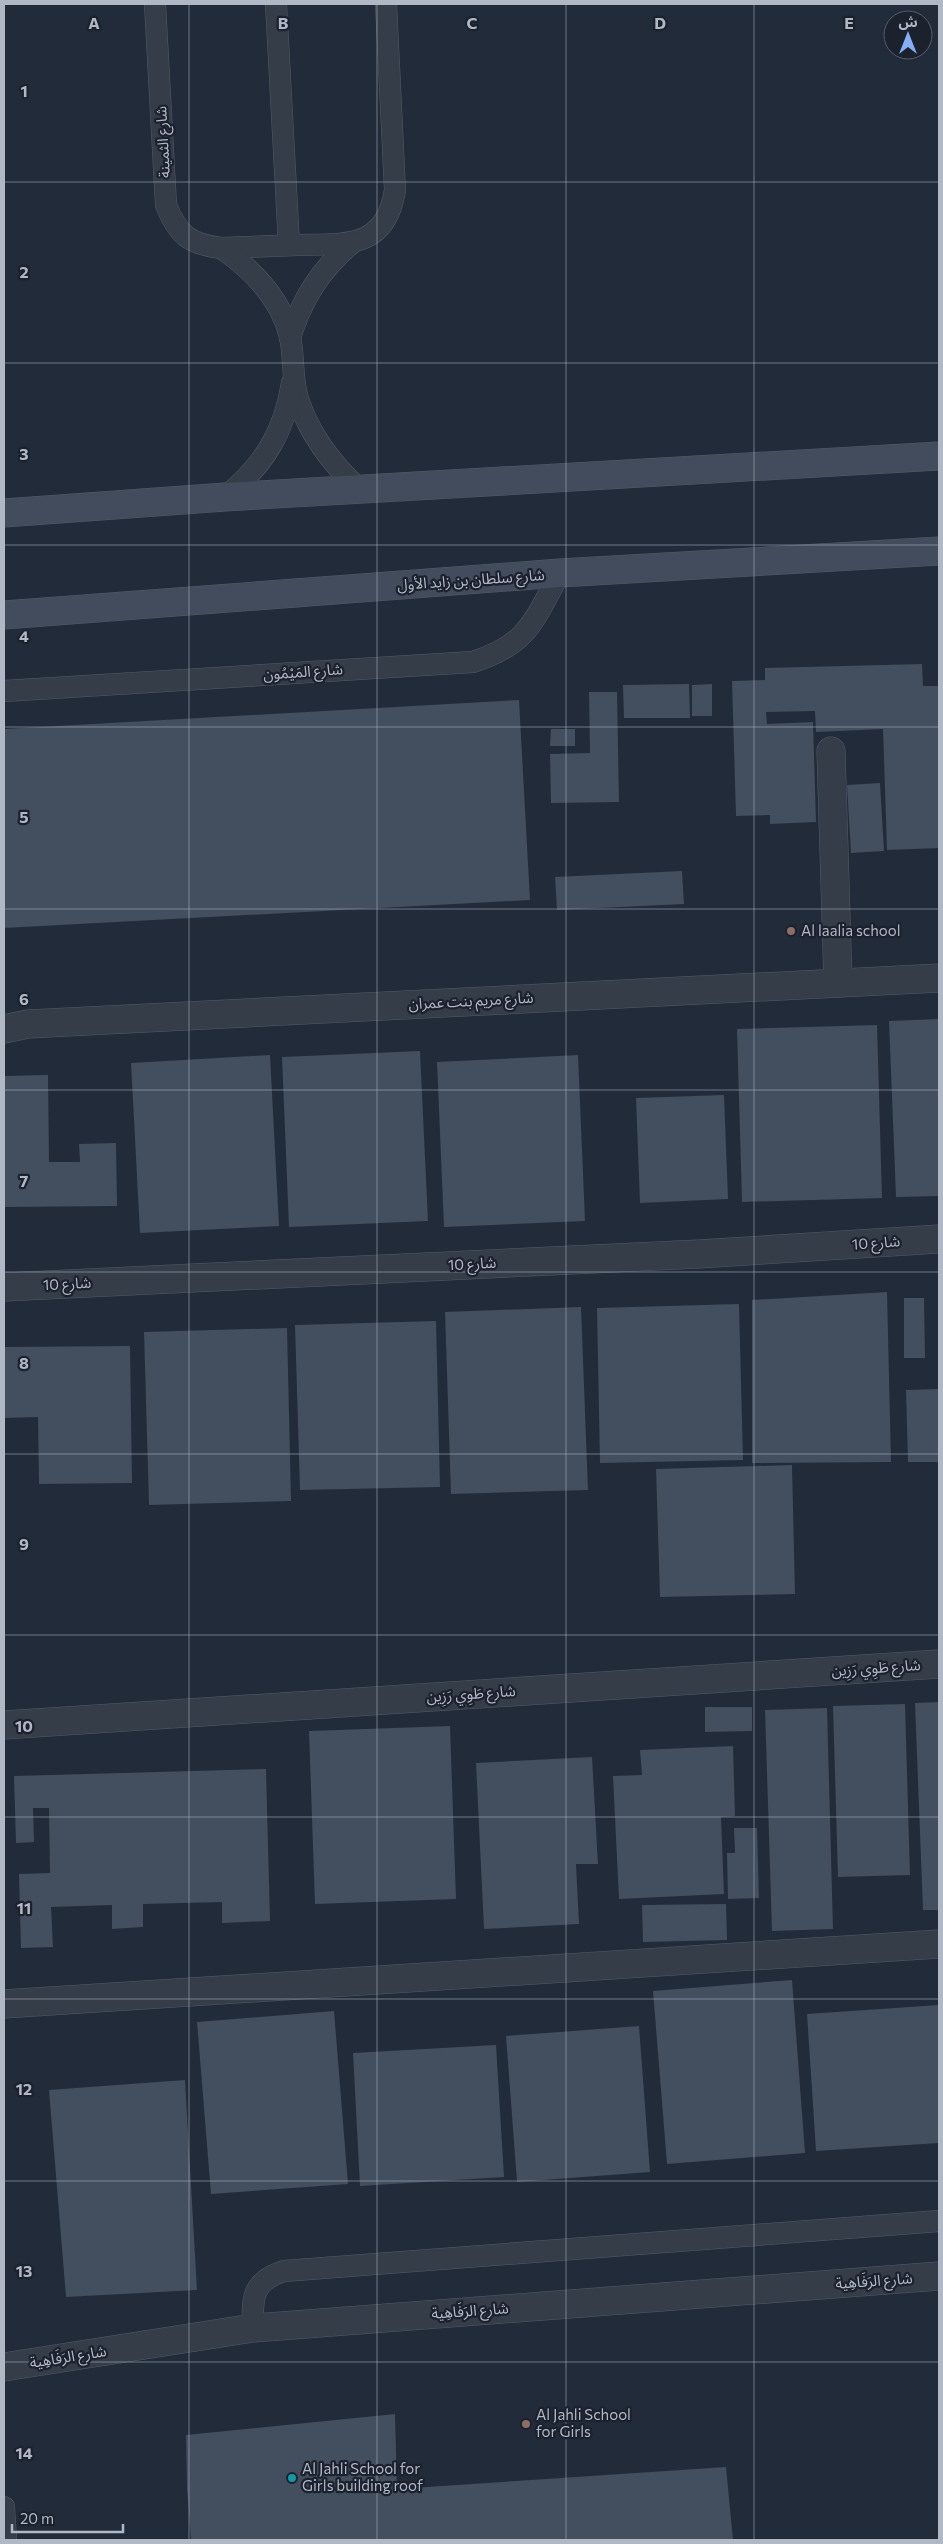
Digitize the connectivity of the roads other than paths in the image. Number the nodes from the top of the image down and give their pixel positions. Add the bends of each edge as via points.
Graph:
1 (155, 4) edge
2 (276, 4) edge
3 (386, 4) edge
4 (352, 244) junction
5 (289, 245) junction
6 (221, 248) junction
7 (290, 338) junction
8 (293, 380) junction
9 (939, 456) edge
10 (359, 489) junction
11 (225, 497) junction
12 (4, 513) edge
13 (939, 551) edge
14 (560, 573) junction
15 (4, 615) edge
16 (4, 691) edge
17 (831, 751) dead end
18 (939, 978) edge
19 (838, 983) junction
20 (4, 1029) edge
21 (939, 1239) edge
22 (4, 1287) edge
23 (939, 1664) edge
24 (4, 1725) edge
25 (939, 1944) edge
26 (4, 2004) edge
27 (939, 2221) edge
28 (939, 2276) edge
29 (253, 2328) junction
30 (4, 2367) edge
31 (4, 2507) edge
32 (6, 2540) edge

1 - 6 lane, شارع الثمينة via 166,206 173,223 185,237 202,246
2 - 5 lane
3 - 4 lane, شارع الثمينة via 395,190 393,204 378,229
4 - 5 lane, شارع الثمينة
4 - 7 lane, شارع الثمينة via 312,285
5 - 6 lane, شارع الثمينة
6 - 7 lane, شارع الثمينة via 265,286 280,311
7 - 8 lane, شارع الثمينة
8 - 10 lane, شارع الثمينة via 298,401 316,440
8 - 11 lane, شارع الثمينة via 282,425 271,446 248,476
9 - 10 main road
10 - 11 main road
11 - 12 main road
13 - 14 main road, شارع سلطان بن زايد الأول
14 - 15 main road, شارع سلطان بن زايد الأول
14 - 16 lane, شارع المَيْمُون via 527,632 505,649 473,662
17 - 19 street
18 - 19 street, شارع مريم بنت عمران
19 - 20 street, شارع مريم بنت عمران via 28,1024
21 - 22 street, شارع 10 via 699,1254
23 - 24 street, شارع طَوِي رَزِين
25 - 26 street
27 - 29 lane via 284,2271 272,2275 256,2291 252,2302
28 - 29 street, شارع الرَفَاهِية
29 - 30 street, شارع الرَفَاهِية
31 - 32 lane

